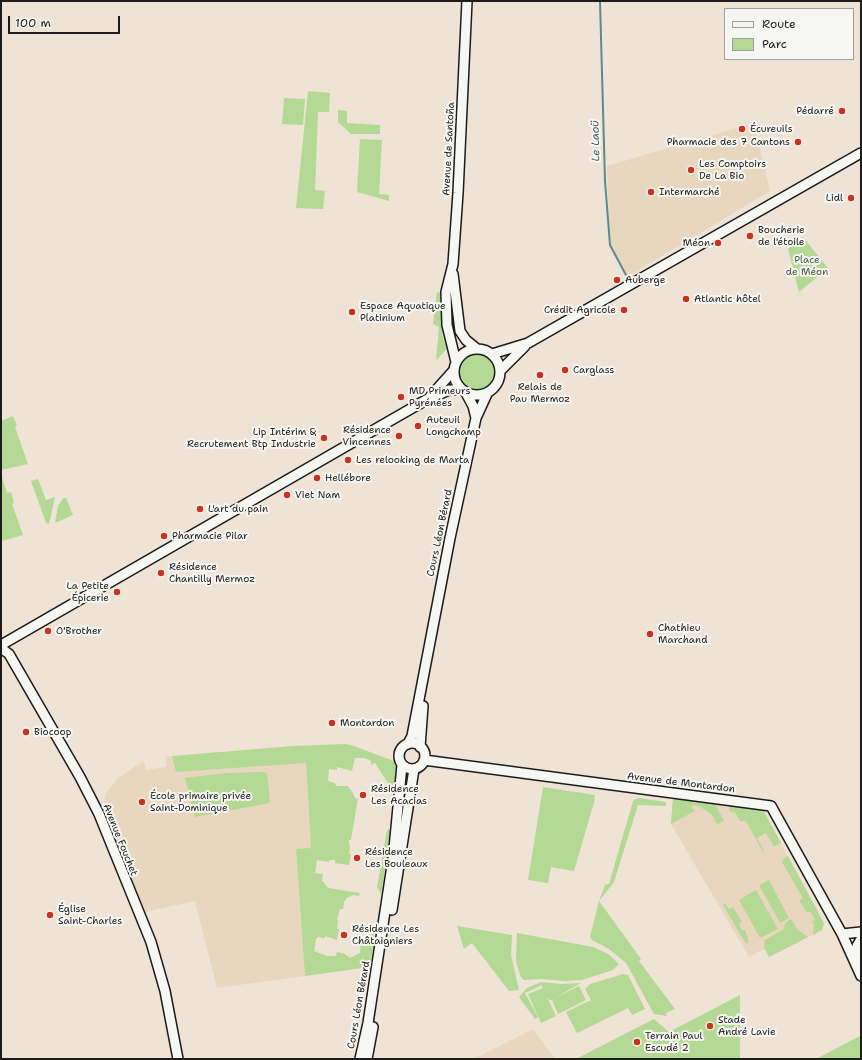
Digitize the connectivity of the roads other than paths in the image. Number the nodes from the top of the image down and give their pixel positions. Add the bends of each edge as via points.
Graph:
1 (466, 1) edge
2 (861, 153) edge
3 (453, 264) junction
4 (528, 343) junction
5 (477, 349) junction
6 (492, 354) junction
7 (455, 366) junction
8 (501, 370) junction
9 (464, 391) junction
10 (487, 394) junction
11 (426, 400) junction
12 (476, 418) junction
13 (1, 646) edge
14 (428, 653) junction
15 (408, 744) junction
16 (420, 747) junction
17 (424, 760) junction
18 (402, 765) junction
19 (414, 769) junction
20 (861, 932) edge
21 (842, 934) junction
22 (861, 939) edge
23 (857, 967) junction
24 (861, 976) edge
25 (178, 1059) edge
26 (360, 1059) edge
27 (367, 1059) edge

1 - 3 main road, Avenue de Santoña
2 - 4 main road
3 - 5 main road, Avenue de Santoña via 460,331
3 - 7 main road, Avenue de Santoña via 446,292 447,325
4 - 6 main road
4 - 8 main road
5 - 6 main road
5 - 7 main road via 465,352
6 - 8 main road
7 - 9 main road via 457,384
7 - 11 main road
8 - 10 main road via 498,383
9 - 10 main road via 473,395
9 - 11 main road via 449,390
9 - 12 main road via 473,406
10 - 12 main road, Cours Léon Bérard
11 - 13 main road
12 - 14 main road, Cours Léon Bérard
13 - 25 main road, Avenue Fouchet via 9,654 99,814 151,942 165,991
14 - 15 main road, Cours Léon Bérard via 412,736
14 - 16 main road, Cours Léon Bérard
15 - 16 main road
15 - 18 main road via 399,753
16 - 17 main road via 424,753
17 - 19 main road
17 - 21 main road, Avenue de Montardon via 771,806
18 - 19 main road
18 - 26 main road, Cours Léon Bérard via 393,859 368,1023
19 - 27 main road, Cours Léon Bérard
20 - 21 main road
21 - 23 main road
22 - 23 main road via 857,946
23 - 24 main road

